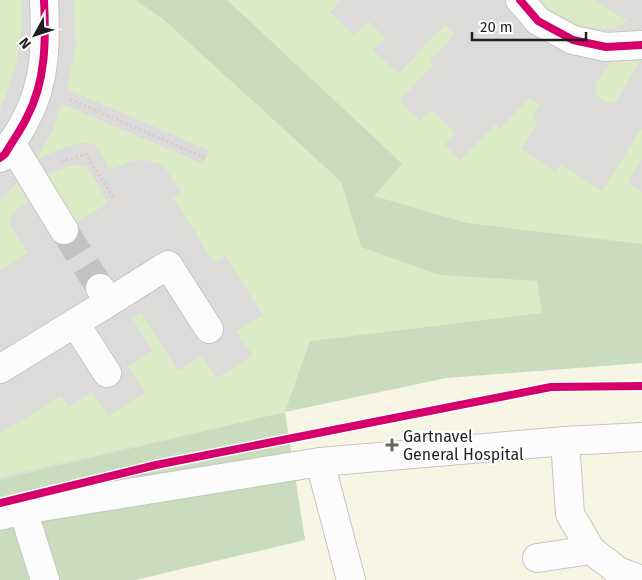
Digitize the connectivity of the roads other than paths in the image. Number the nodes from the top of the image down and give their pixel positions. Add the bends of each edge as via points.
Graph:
1 (44, 0) edge
2 (520, 0) edge
3 (642, 45) edge
4 (6, 151) edge
5 (64, 230) tunnel mouth
6 (75, 323) junction
7 (209, 329) dead end
8 (0, 369) edge
9 (107, 373) dead end
10 (642, 437) edge
11 (565, 441) junction
12 (320, 462) junction
13 (11, 513) edge
14 (591, 550) junction
15 (537, 558) dead end
16 (45, 580) edge
17 (351, 580) edge
18 (642, 580) edge

1 - 4 street via 46,38 40,85 28,117
2 - 3 street via 538,21 573,40 606,47
4 - 5 street via 29,173
6 - 7 street via 105,295 168,265
6 - 8 street
6 - 9 street
10 - 11 street
11 - 12 street
11 - 14 street via 570,514
12 - 13 street
12 - 17 street
13 - 16 street
14 - 15 street
14 - 18 street via 618,571

